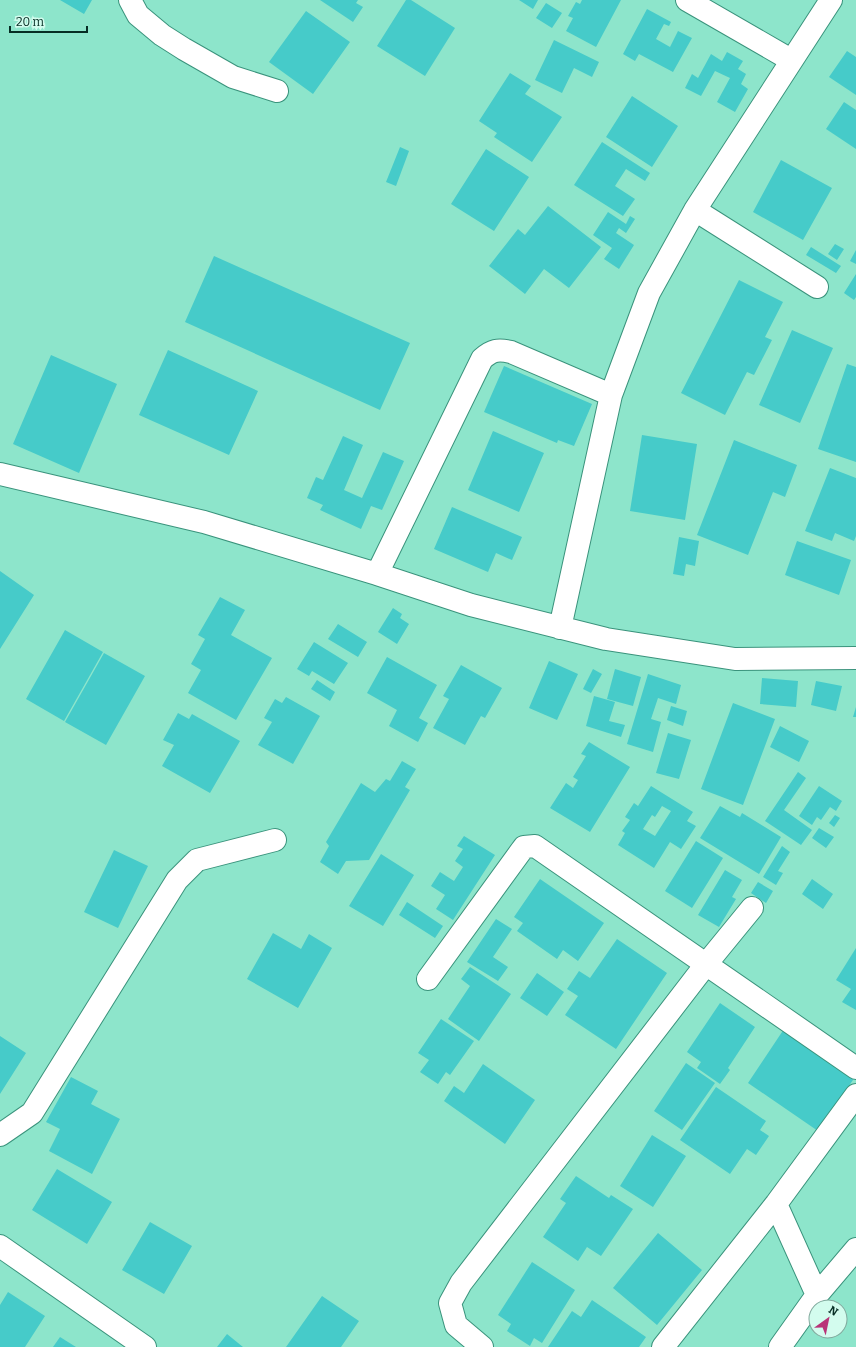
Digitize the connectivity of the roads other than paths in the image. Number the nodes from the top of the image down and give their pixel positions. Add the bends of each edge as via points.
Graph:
1 (130, 0) edge
2 (687, 0) edge
3 (831, 0) edge
4 (791, 60) junction
5 (277, 91) dead end
6 (695, 210) junction
7 (817, 287) dead end
8 (611, 395) junction
9 (0, 474) edge
10 (377, 574) junction
11 (560, 628) junction
12 (856, 658) edge
13 (275, 840) dead end
14 (752, 908) dead end
15 (707, 963) junction
16 (428, 979) dead end
17 (856, 1068) edge
18 (856, 1095) edge
19 (0, 1135) edge
20 (776, 1204) junction
21 (0, 1246) edge
22 (856, 1249) edge
23 (817, 1295) junction
24 (145, 1347) edge
25 (482, 1347) edge
26 (663, 1347) edge
27 (780, 1347) edge

1 - 5 street via 138,15 184,49 233,77
2 - 4 street
3 - 4 street
4 - 6 street
6 - 7 street
6 - 8 street via 648,293
8 - 10 street via 511,352 499,349 489,353 482,359
8 - 11 street
9 - 10 street via 204,522
10 - 11 street via 471,605
11 - 12 street via 606,640 735,659
13 - 19 street via 197,860 186,870 177,880 32,1113
14 - 15 street
15 - 16 street via 541,849 530,845 524,847
15 - 17 street
15 - 25 street via 461,1282 450,1303 456,1325
18 - 20 street
20 - 23 street
20 - 26 street
21 - 24 street
22 - 23 street
23 - 27 street

